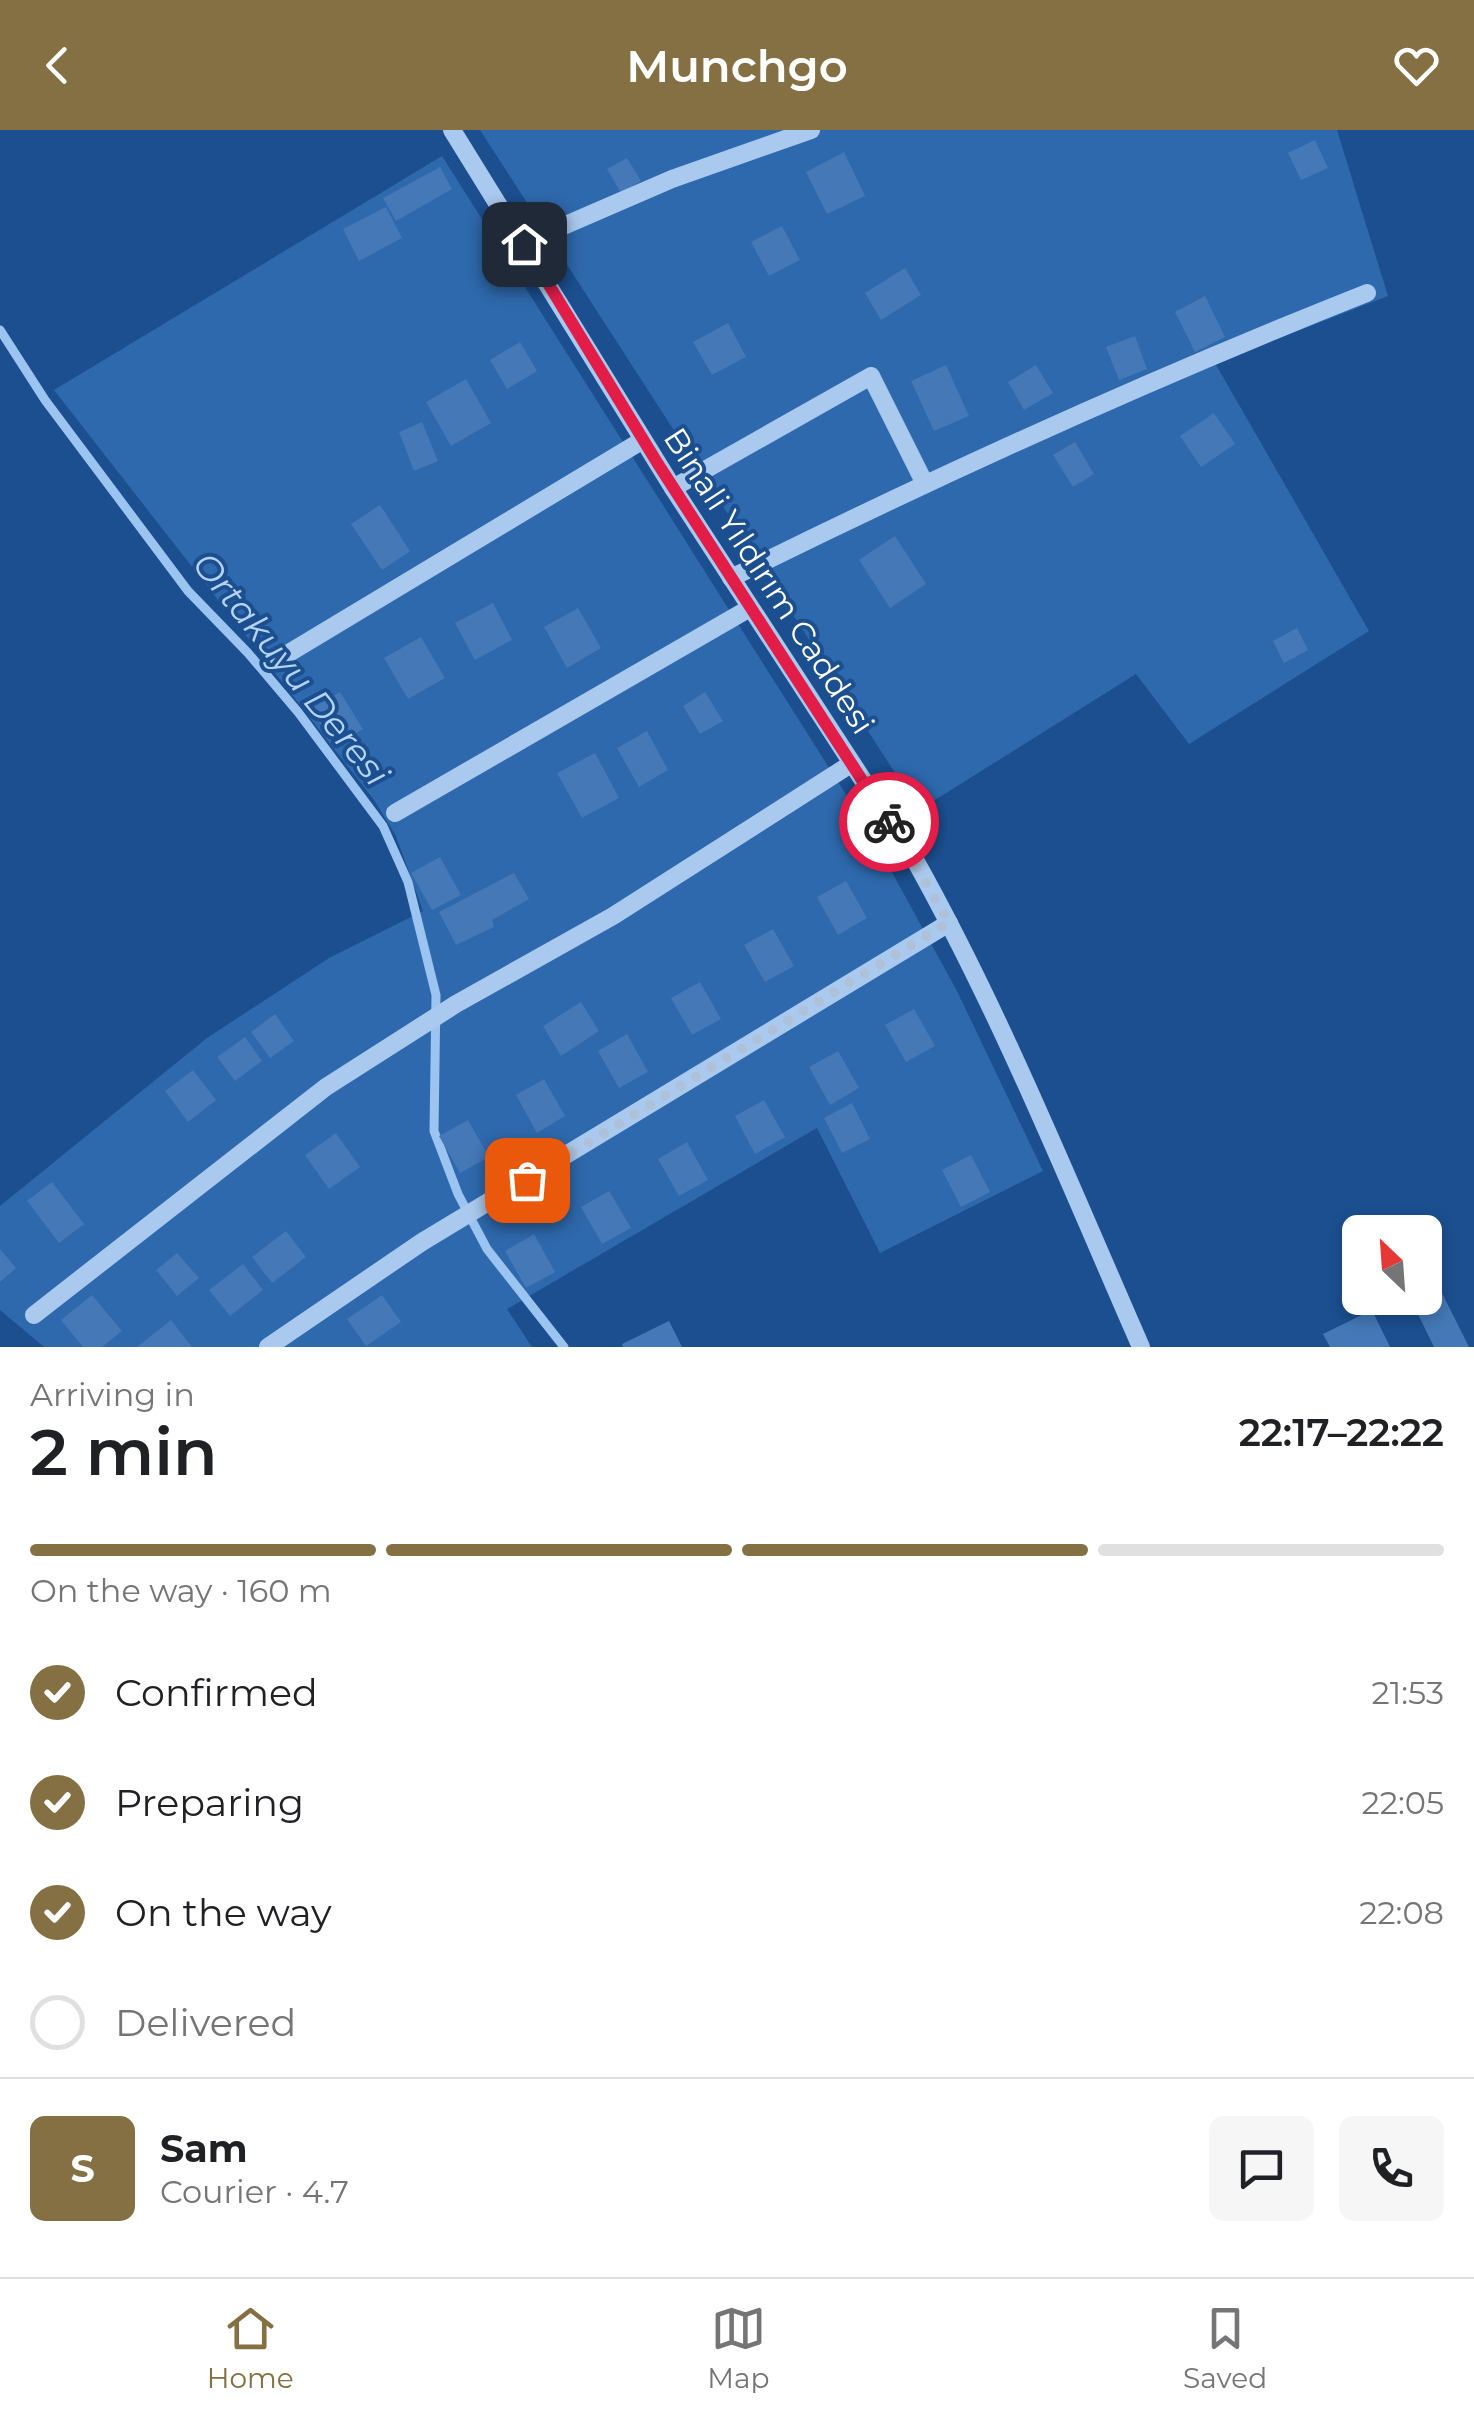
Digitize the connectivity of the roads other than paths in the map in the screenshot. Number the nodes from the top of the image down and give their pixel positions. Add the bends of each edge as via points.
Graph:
1 (452, 130) edge
2 (810, 130) edge
3 (524, 244) junction
4 (1367, 293) dead end
5 (643, 440) junction
6 (924, 482) junction
7 (673, 488) junction
8 (730, 578) junction
9 (750, 608) junction
10 (279, 658) dead end
11 (851, 764) junction
12 (395, 814) dead end
13 (949, 922) junction
14 (34, 1315) dead end
15 (268, 1347) edge
16 (1141, 1347) edge

1 - 3 street, Binali Yıldırım Caddesi
2 - 3 street via 672,179
3 - 5 street, Binali Yıldırım Caddesi
4 - 6 street via 1201,358
5 - 7 street, Binali Yıldırım Caddesi
5 - 10 street
6 - 7 street via 872,376
6 - 8 street
7 - 8 street, Binali Yıldırım Caddesi
8 - 9 street, Binali Yıldırım Caddesi
9 - 11 street, Binali Yıldırım Caddesi
9 - 12 street
11 - 13 street, Binali Yıldırım Caddesi
11 - 14 street via 359,1065
13 - 15 street via 422,1242
13 - 16 street, Binali Yıldırım Caddesi

